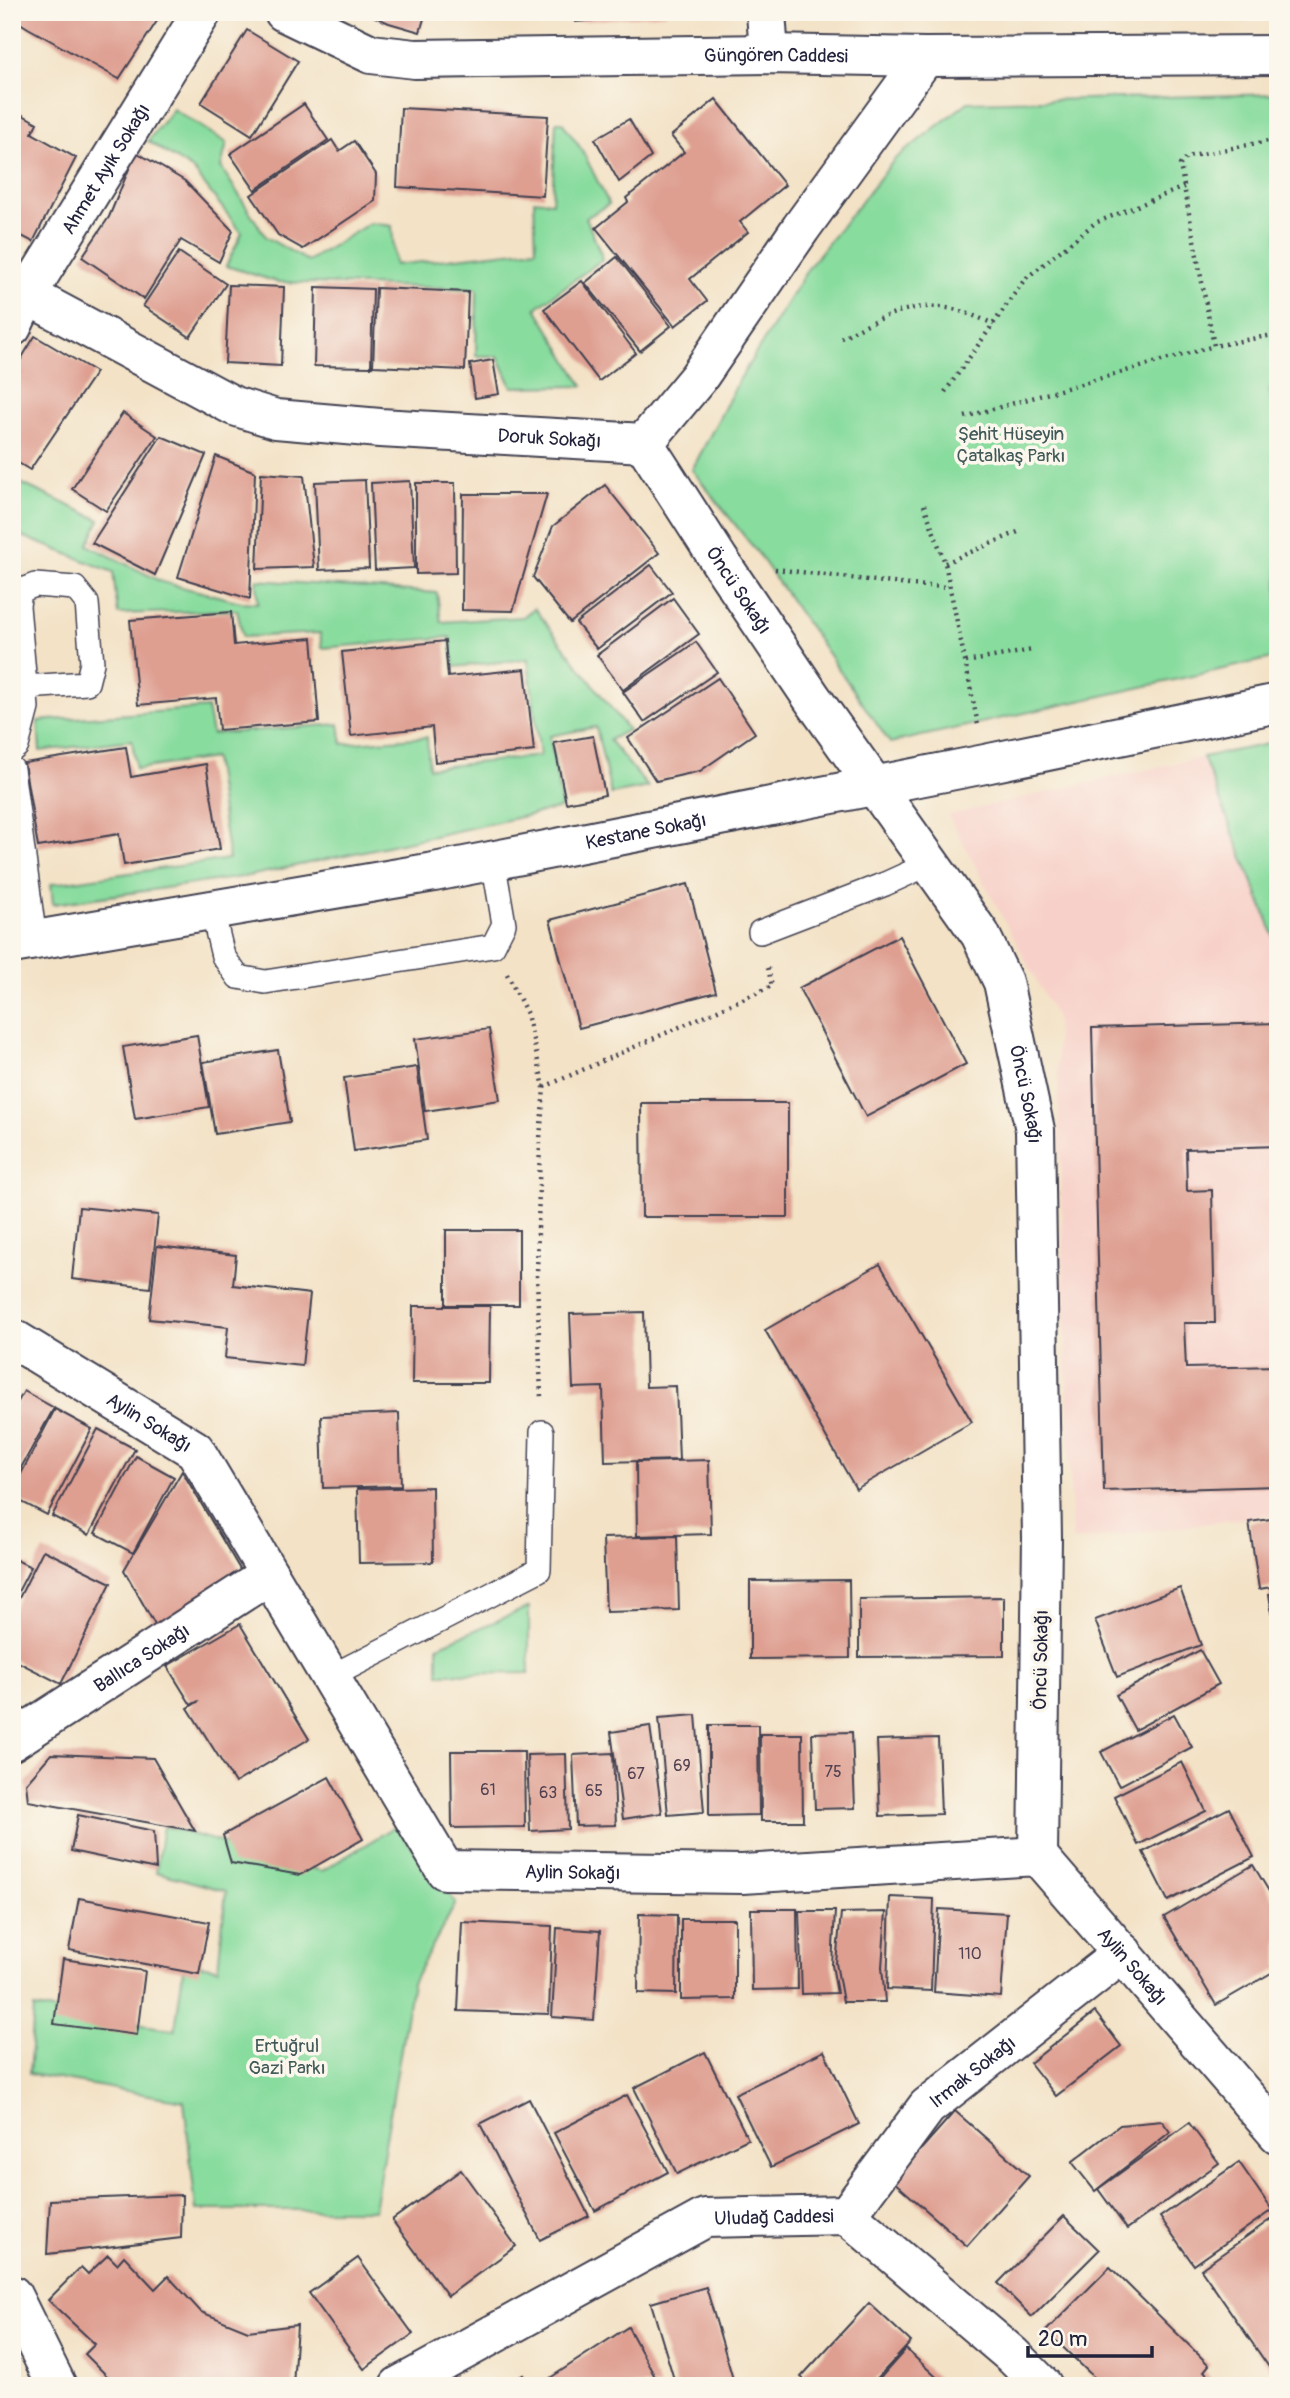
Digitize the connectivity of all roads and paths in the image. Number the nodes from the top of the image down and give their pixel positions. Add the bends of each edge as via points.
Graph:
1 (202, 12) edge
2 (284, 12) edge
3 (766, 12) edge
4 (769, 54) junction
5 (1278, 55) edge
6 (925, 57) junction
7 (1278, 139) edge
8 (1184, 187) junction
9 (17, 303) edge
10 (994, 324) junction
11 (1278, 334) edge
12 (841, 338) dead end
13 (1214, 346) junction
14 (945, 393) dead end
15 (965, 417) dead end
16 (644, 443) junction
17 (924, 505) dead end
18 (1018, 532) dead end
19 (719, 560) junction
20 (945, 563) junction
21 (949, 587) junction
22 (1032, 650) dead end
23 (965, 662) junction
24 (25, 687) junction
25 (1278, 703) edge
26 (12, 750) edge
27 (985, 764) junction
28 (12, 769) edge
29 (873, 786) junction
30 (493, 860) junction
31 (929, 864) junction
32 (212, 910) junction
33 (760, 932) joint
34 (24, 942) edge
35 (493, 946) junction
36 (544, 1087) junction
37 (12, 1338) edge
38 (542, 1432) joint
39 (269, 1574) junction
40 (330, 1677) junction
41 (12, 1741) edge
42 (1038, 1856) junction
43 (1123, 1953) junction
44 (1278, 2134) edge
45 (847, 2215) junction
46 (12, 2295) edge
47 (57, 2386) edge
48 (399, 2386) edge
49 (1043, 2386) edge

1 - 9 street, Ahmet Ayık Sokağı
2 - 4 street, Güngören Caddesi via 371,54 415,59
3 - 4 street
4 - 6 street, Güngören Caddesi
5 - 6 street, Güngören Caddesi
6 - 16 street via 698,378
7 - 8 path via 1187,157 1180,165
8 - 10 path via 1096,223 1025,279
8 - 13 path
9 - 16 street, Doruk Sokağı via 234,406 276,419
10 - 12 path via 956,310 928,306 874,320
10 - 14 path
11 - 13 path
13 - 15 path
16 - 19 street, Öncü Sokağı
17 - 20 path
18 - 20 path
19 - 21 path
19 - 29 street, Öncü Sokağı
20 - 21 path
21 - 23 path
22 - 23 path
23 - 27 path
24 - 24 lane via 20,590 35,585 75,588 87,603 92,663 87,683
24 - 26 lane via 27,708
25 - 27 street, Kestane Sokağı
27 - 29 street, Kestane Sokağı
28 - 34 lane
29 - 30 street, Kestane Sokağı
29 - 31 street, Öncü Sokağı
30 - 32 street, Kestane Sokağı
30 - 35 lane via 504,924
31 - 33 lane
31 - 42 street, Öncü Sokağı via 980,934 1003,982 1035,1130 1042,1537
32 - 34 street, Kestane Sokağı
32 - 35 lane via 223,956 238,977 265,982
33 - 36 path via 772,986
35 - 36 path via 527,1014
36 - 38 path via 537,1276
37 - 39 street, Aylin Sokağı via 195,1450
38 - 40 lane via 539,1570
39 - 40 street, Aylin Sokağı
39 - 41 street, Ballıca Sokağı
40 - 42 street, Aylin Sokağı via 445,1870 741,1874
42 - 43 street, Aylin Sokağı
43 - 44 street, Aylin Sokağı
43 - 45 street, Irmak Sokağı via 927,2107
45 - 48 street, Uludağ Caddesi via 705,2218
45 - 49 street, Uludağ Caddesi
46 - 47 street

